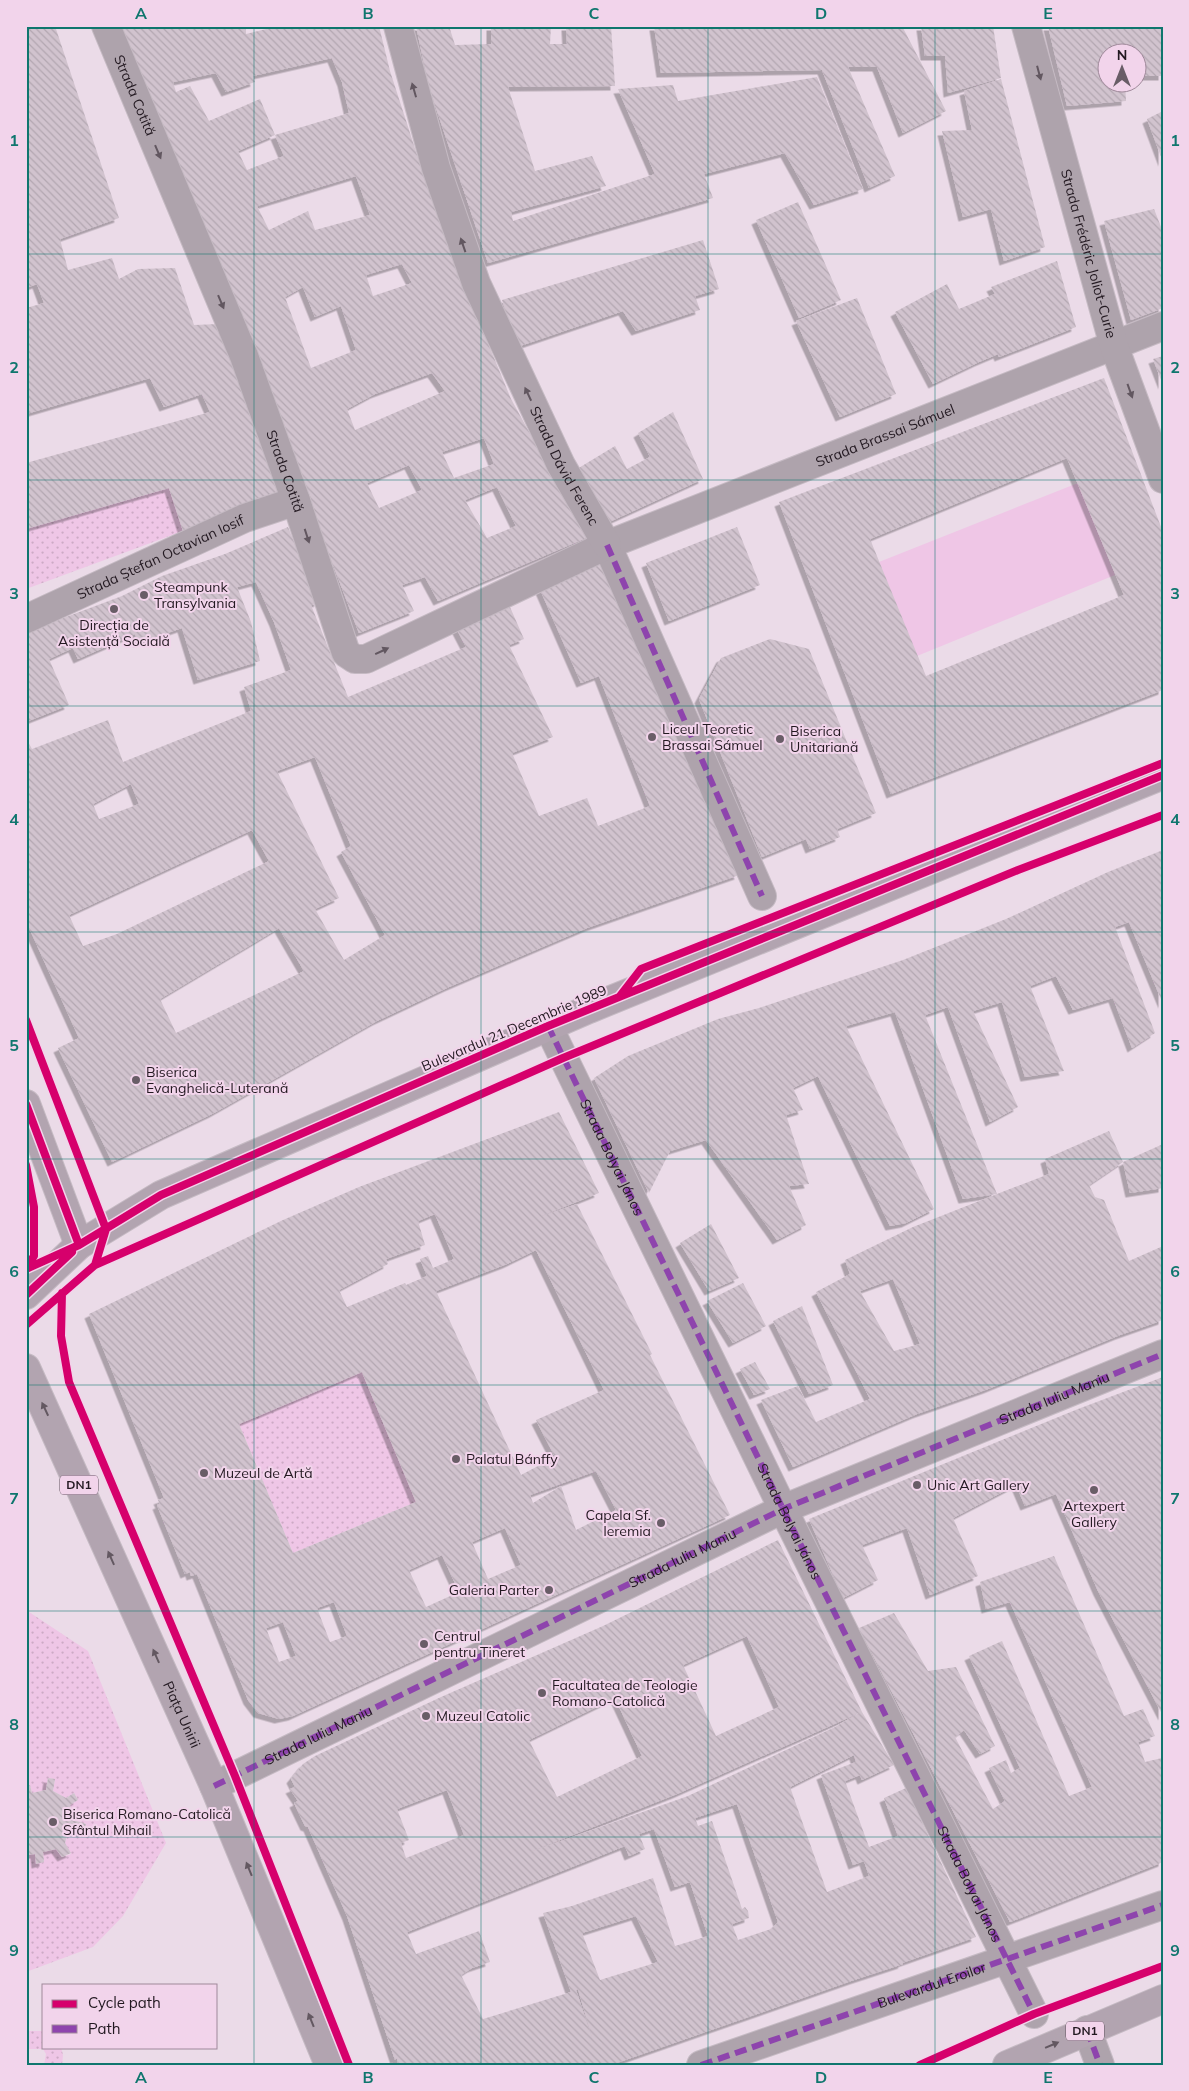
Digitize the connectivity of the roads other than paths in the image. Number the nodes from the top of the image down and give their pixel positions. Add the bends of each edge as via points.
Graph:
1 (106, 26) edge
2 (398, 26) edge
3 (1026, 26) edge
4 (1163, 326) edge
5 (1114, 346) junction
6 (1163, 479) edge
7 (296, 501) junction
8 (607, 545) junction
9 (26, 619) edge
10 (1163, 775) edge
11 (762, 896) dead end
12 (548, 1026) junction
13 (26, 1104) edge
14 (79, 1245) junction
15 (26, 1295) edge
16 (1163, 1354) edge
17 (26, 1368) edge
18 (783, 1509) junction
19 (214, 1786) junction
20 (1163, 1905) edge
21 (1006, 1958) junction
22 (1163, 1999) edge
23 (1034, 2014) dead end
24 (1087, 2030) junction
25 (329, 2065) edge
26 (701, 2065) edge
27 (1007, 2065) edge
28 (1100, 2065) edge

1 -> 7 street, Strada Cotită via 244,356
8 -> 2 street, Strada Dávid Ferenc via 561,465 476,283 436,168
3 -> 5 street, Strada Frédéric Joliot-Curie
4 - 5 street, Strada Brassai Sámuel
5 -> 6 street, Strada Frédéric Joliot-Curie
5 - 8 street, Strada Brassai Sámuel
7 -> 8 street, Strada Cotită via 346,653 355,659 366,659
7 - 9 street, Strada Ștefan Octavian Iosif via 244,518
8 - 11 street, Strada Dávid Ferenc
10 - 12 main road, Bulevardul 21 Decembrie 1989
12 - 14 main road, Bulevardul 21 Decembrie 1989 via 161,1195
12 - 18 street, Strada Bolyai János
13 - 14 main road
14 - 15 main road
16 - 18 street, Strada Iuliu Maniu
19 -> 17 main road, Piața Unirii / DN1
18 - 19 street, Strada Iuliu Maniu
18 - 21 street, Strada Bolyai János
25 -> 19 main road, Piața Unirii / DN1
20 - 21 street, Bulevardul Eroilor
21 - 23 street, Strada Bolyai János
21 - 26 street, Bulevardul Eroilor
22 - 24 main road, DN1
27 -> 24 main road, DN1
24 - 28 street

